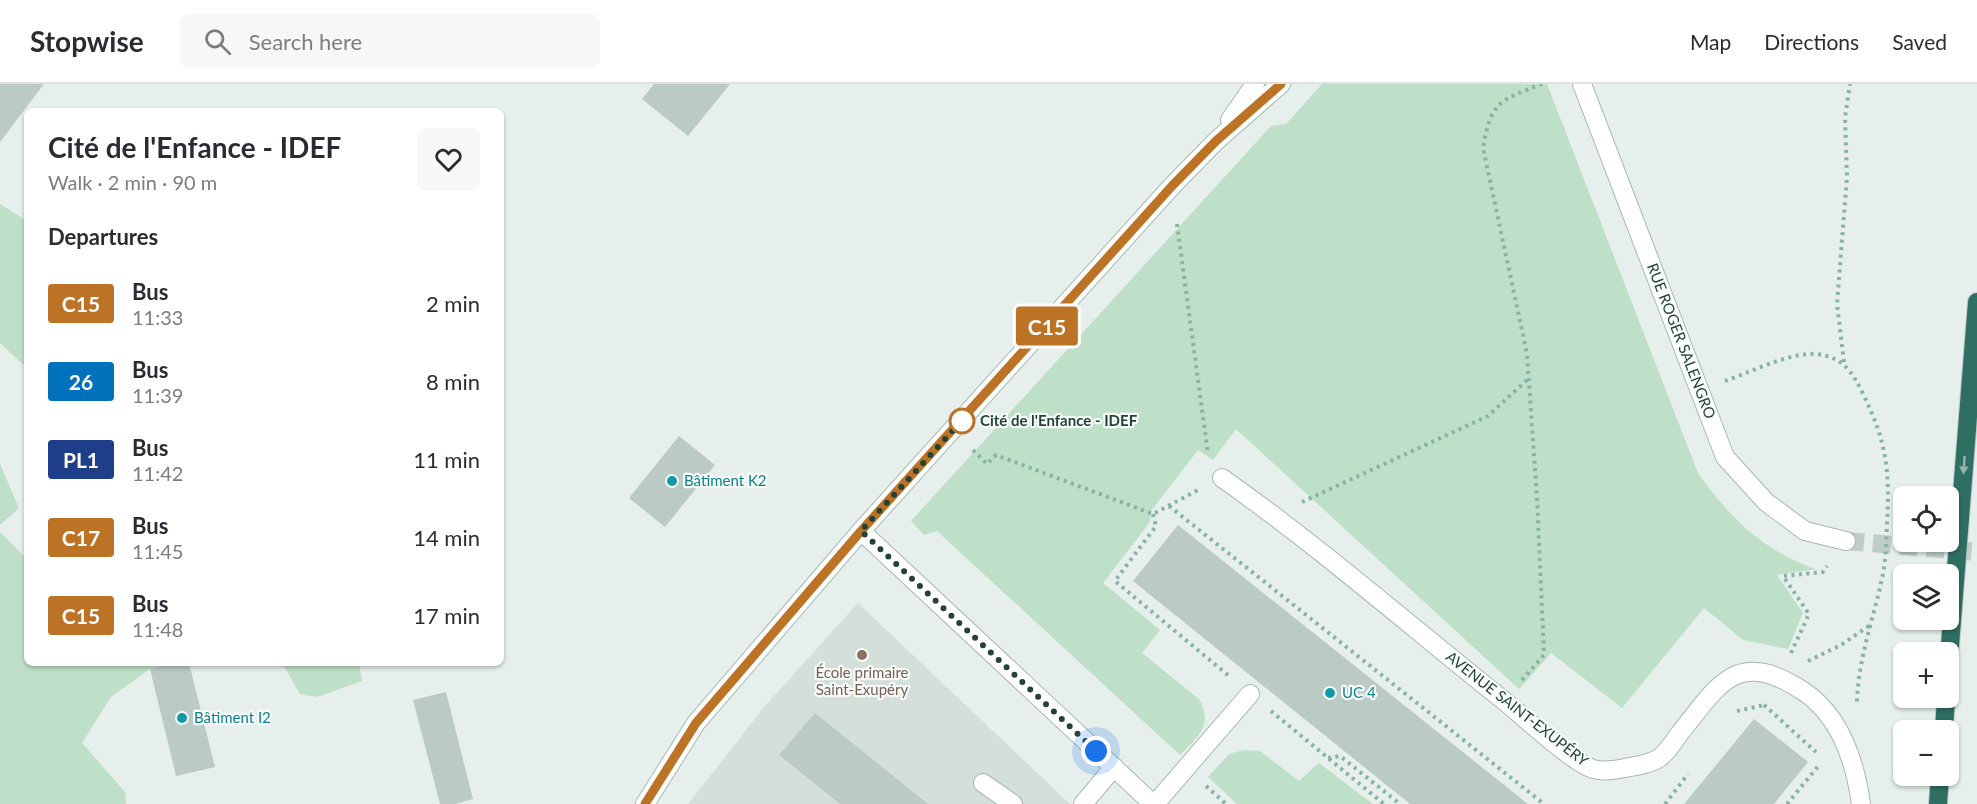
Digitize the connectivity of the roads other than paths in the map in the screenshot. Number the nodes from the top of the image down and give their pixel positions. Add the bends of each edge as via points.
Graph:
1 (1255, 84) edge
2 (1281, 84) edge
3 (1581, 84) edge
4 (1216, 141) junction
5 (1977, 302) edge
6 (1222, 478) road end
7 (861, 531) junction
8 (1846, 541) tunnel mouth
9 (1950, 642) edge
10 (1250, 694) road end
11 (1114, 767) junction
12 (983, 783) dead end
13 (1939, 786) edge
14 (645, 804) edge
15 (1013, 804) edge
16 (1083, 804) edge
17 (1154, 804) edge
18 (1861, 804) edge
19 (1938, 804) edge

1 - 4 street
2 - 4 street
3 - 8 street, RUE ROGER SALENGRO via 1725,457 1766,502 1805,531
4 - 7 street
5 -> 9 highway
6 - 18 street, AVENUE SAINT-EXUPÉRY via 1274,514 1594,769 1636,766 1660,757 1716,688 1743,672 1761,671 1779,677 1825,709 1855,769
7 - 11 street
7 - 14 street via 696,723
10 - 17 street
11 - 16 street
11 - 17 street
12 - 15 street
13 - 19 highway

